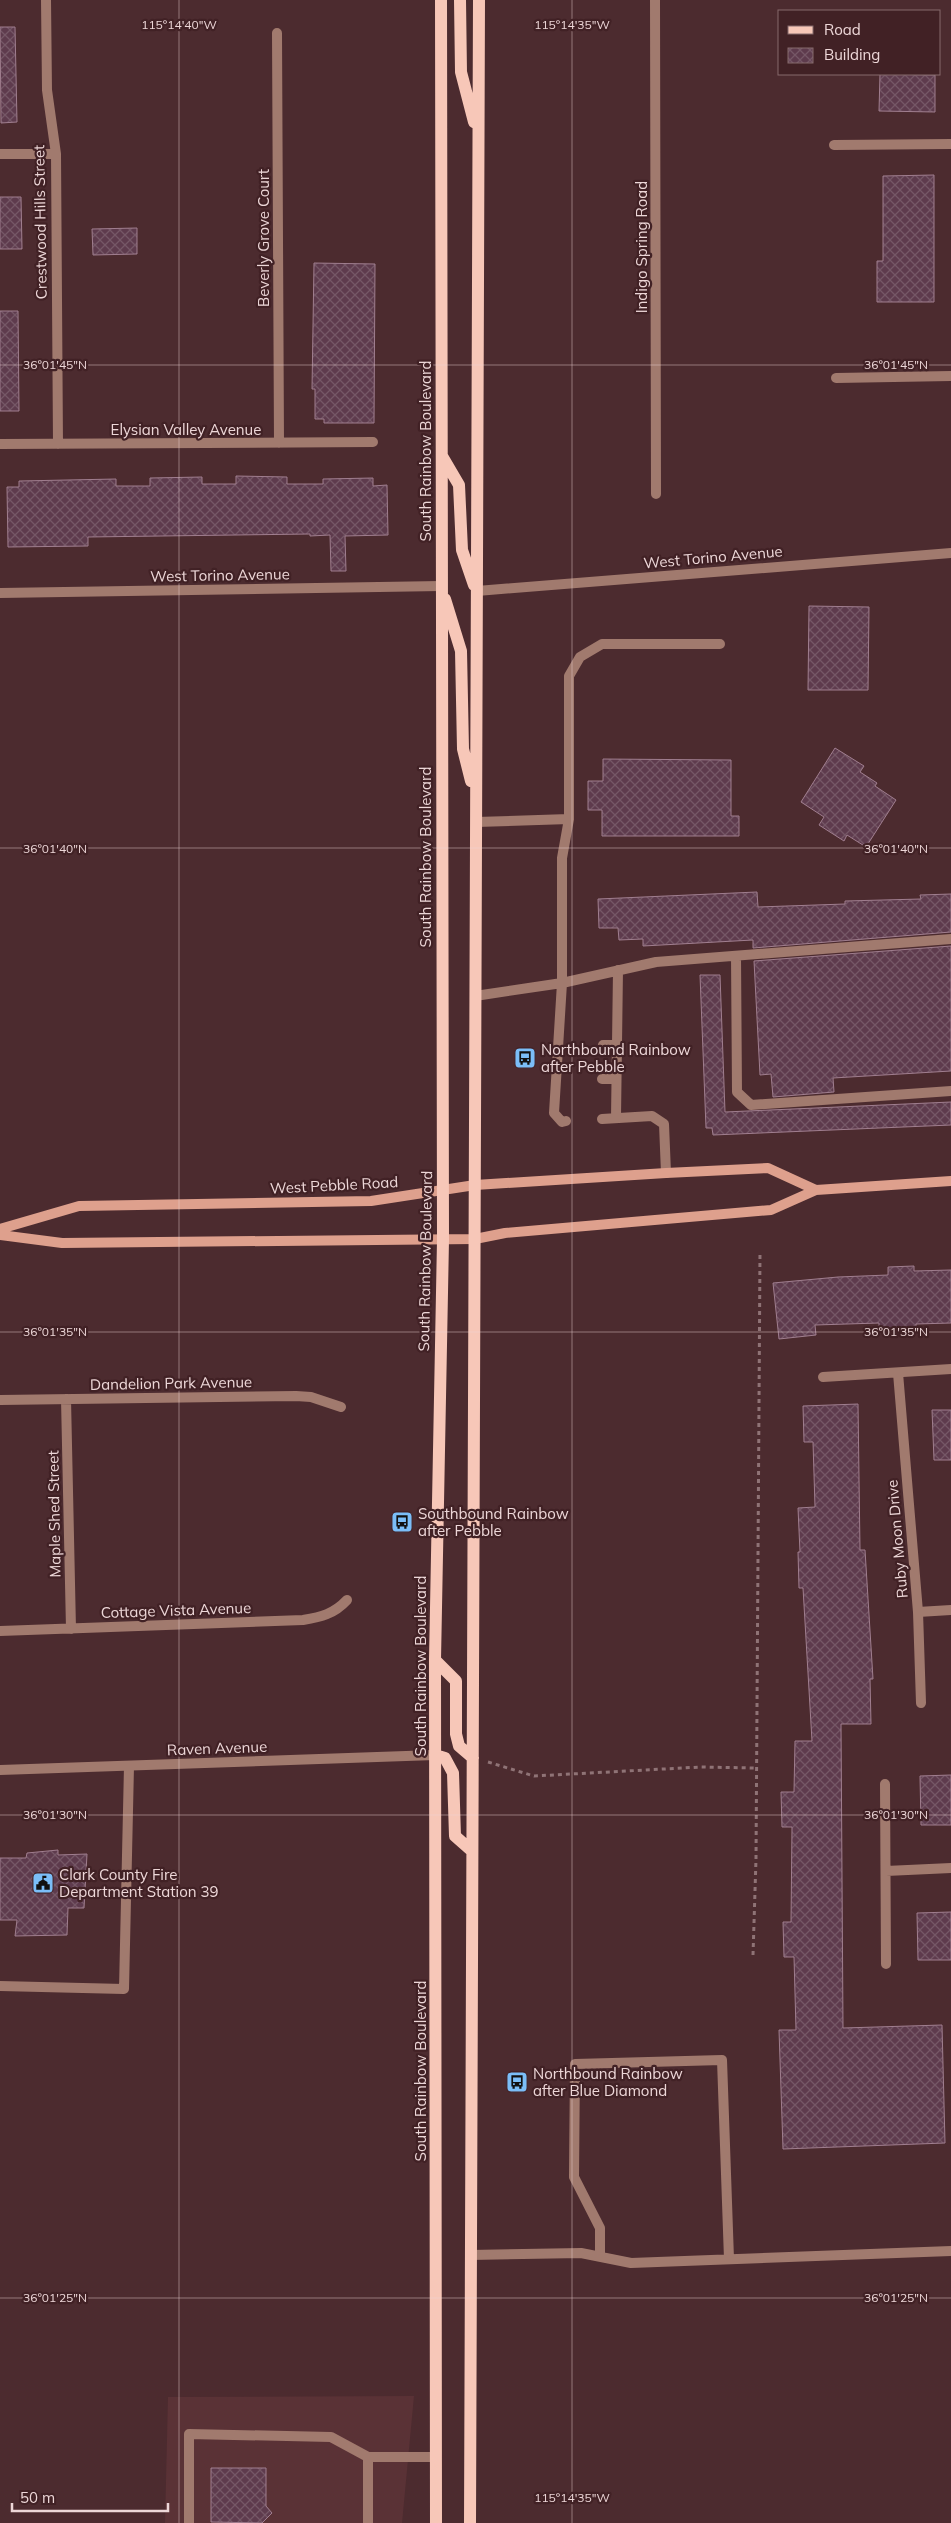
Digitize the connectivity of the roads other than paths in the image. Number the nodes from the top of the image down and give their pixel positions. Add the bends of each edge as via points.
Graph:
1 (46, 0) edge
2 (441, 0) edge
3 (460, 0) edge
4 (479, 0) edge
5 (655, 0) edge
6 (277, 33) dead end
7 (479, 139) junction
8 (951, 144) edge
9 (834, 145) dead end
10 (0, 154) edge
11 (56, 154) junction
12 (951, 376) edge
13 (836, 378) dead end
14 (373, 442) dead end
15 (280, 443) junction
16 (0, 444) edge
17 (58, 444) junction
18 (442, 456) junction
19 (656, 494) dead end
20 (951, 553) edge
21 (441, 586) junction
22 (477, 591) junction
23 (0, 593) edge
24 (720, 644) dead end
25 (476, 798) junction
26 (569, 819) junction
27 (476, 822) junction
28 (951, 939) edge
29 (736, 956) junction
30 (618, 970) junction
31 (562, 982) junction
32 (475, 996) junction
33 (617, 1045) junction
34 (603, 1046) dead end
35 (616, 1078) junction
36 (602, 1079) dead end
37 (951, 1091) edge
38 (616, 1118) junction
39 (602, 1119) dead end
40 (566, 1121) dead end
41 (666, 1173) junction
42 (951, 1181) edge
43 (475, 1185) junction
44 (816, 1190) junction
45 (442, 1192) junction
46 (0, 1229) edge
47 (0, 1235) edge
48 (475, 1239) junction
49 (442, 1240) junction
50 (951, 1369) edge
51 (898, 1373) junction
52 (824, 1377) dead end
53 (66, 1399) junction
54 (0, 1400) edge
55 (340, 1407) dead end
56 (347, 1600) dead end
57 (951, 1610) edge
58 (918, 1612) junction
59 (71, 1629) junction
60 (0, 1631) edge
61 (436, 1660) junction
62 (921, 1703) dead end
63 (436, 1755) junction
64 (473, 1758) junction
65 (129, 1766) junction
66 (0, 1770) edge
67 (885, 1784) dead end
68 (472, 1851) junction
69 (951, 1868) edge
70 (886, 1871) junction
71 (886, 1964) dead end
72 (0, 1986) edge
73 (951, 2251) edge
74 (470, 2255) junction
75 (600, 2257) junction
76 (729, 2259) junction
77 (368, 2457) junction
78 (436, 2457) junction
79 (189, 2523) edge
80 (368, 2523) edge
81 (436, 2523) edge
82 (470, 2523) edge

1 - 11 street, Crestwood Hills Street via 47,90
2 - 18 main road, South Rainbow Boulevard
3 - 7 main road via 461,72
4 - 7 main road
5 - 19 street, Indigo Spring Road
6 - 15 street, Beverly Grove Court
7 - 22 main road
8 - 9 street
10 - 11 street
11 - 17 street, Crestwood Hills Street
12 - 13 street
14 - 15 street, Elysian Valley Avenue
15 - 17 street, Elysian Valley Avenue
16 - 17 street, Elysian Valley Avenue
18 - 21 main road, South Rainbow Boulevard
18 - 22 main road via 459,485 462,550
20 - 22 street, West Torino Avenue
21 - 23 street, West Torino Avenue
21 - 25 main road via 461,651 463,749
21 - 45 main road, South Rainbow Boulevard
22 - 25 main road
24 - 26 street via 602,644 580,656 569,676
25 - 27 main road
26 - 27 street
26 - 31 street via 562,858
27 - 32 main road
28 - 29 street
29 - 30 street via 656,962
29 - 37 street via 737,1092 751,1105
30 - 31 street
30 - 33 street
31 - 32 street
31 - 40 street via 561,1080 554,1113 562,1122
32 - 43 main road
33 - 34 street
33 - 35 street
35 - 36 street
35 - 38 street
38 - 39 street
38 - 41 street via 652,1116 664,1124
41 - 43 street, West Pebble Road
41 - 44 street, West Pebble Road via 768,1168
42 - 44 street, West Pebble Road
43 - 45 street, West Pebble Road
43 - 48 main road
44 - 48 street, West Pebble Road via 772,1210 505,1233
45 - 46 street, West Pebble Road via 371,1201 79,1206
45 - 49 main road, South Rainbow Boulevard
47 - 49 street, West Pebble Road via 62,1243
48 - 49 street, West Pebble Road
48 - 64 main road
49 - 61 main road, South Rainbow Boulevard
50 - 51 street
51 - 52 street
51 - 58 street, Ruby Moon Drive
53 - 54 street, Dandelion Park Avenue
53 - 55 street, Dandelion Park Avenue via 296,1396 311,1397
53 - 59 street, Maple Shed Street
56 - 59 street, Cottage Vista Avenue via 339,1609 322,1617 303,1620
57 - 58 street
58 - 62 street, Ruby Moon Drive
59 - 60 street, Cottage Vista Avenue
61 - 63 main road, South Rainbow Boulevard
61 - 64 main road via 456,1682 456,1734 459,1746
63 - 65 street, Raven Avenue
63 - 68 main road via 444,1758 453,1773 455,1836
63 - 78 main road, South Rainbow Boulevard
64 - 68 main road
65 - 66 street, Raven Avenue
65 - 72 street via 124,1989
67 - 70 street
68 - 74 main road
69 - 70 street
70 - 71 street
73 - 76 street
74 - 75 street via 581,2253
74 - 82 main road
75 - 76 street via 631,2263
75 - 76 street via 600,2228 574,2177 574,2064 722,2060
77 - 78 street
77 - 79 street via 331,2437 189,2434
77 - 80 street
78 - 81 main road, South Rainbow Boulevard

